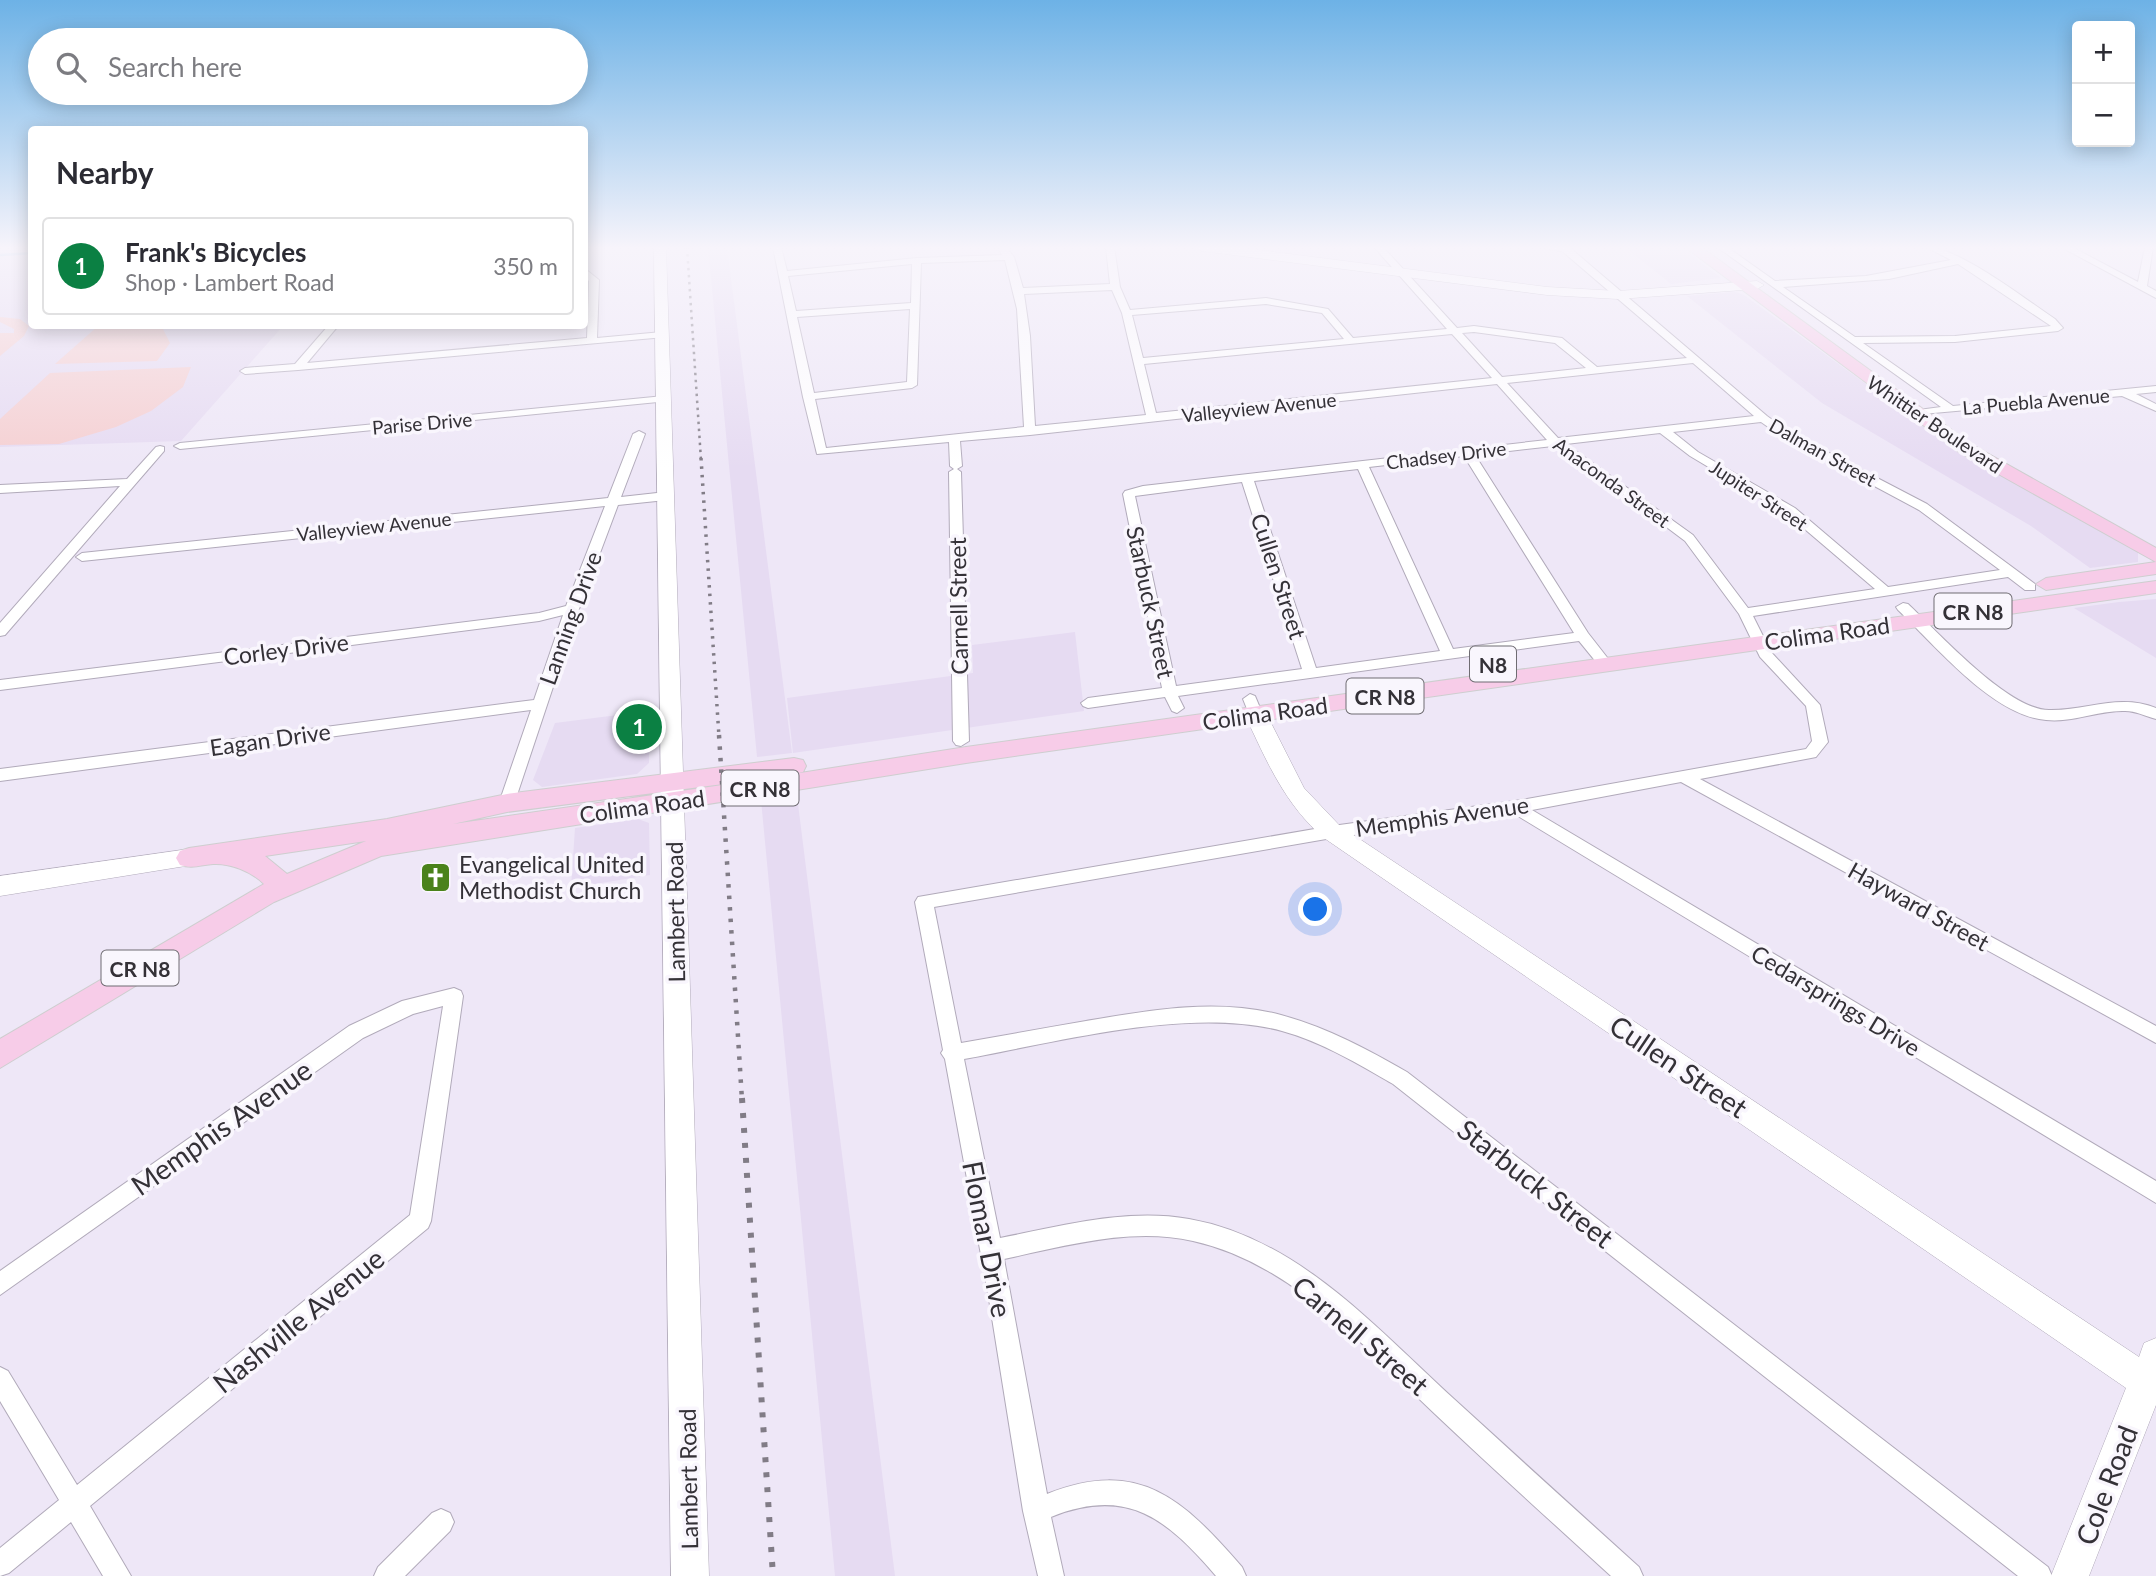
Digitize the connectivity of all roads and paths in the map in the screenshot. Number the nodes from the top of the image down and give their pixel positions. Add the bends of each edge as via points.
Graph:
1 (590, 321) edge
2 (662, 321) edge
3 (794, 321) edge
4 (914, 321) edge
5 (1021, 321) edge
6 (1129, 321) edge
7 (1333, 321) edge
8 (1443, 321) edge
9 (1649, 321) edge
10 (1804, 321) edge
11 (1817, 321) edge
12 (2051, 321) edge
13 (330, 329) edge
14 (1452, 331) junction
15 (662, 335) junction
16 (1350, 340) junction
17 (1850, 340) junction
18 (592, 341) junction
19 (1696, 360) junction
20 (1137, 362) junction
21 (298, 368) junction
22 (1595, 371) junction
23 (245, 372) dead end
24 (1500, 381) junction
25 (2156, 389) edge
26 (2124, 393) junction
27 (808, 397) junction
28 (663, 399) junction
29 (1949, 408) junction
30 (2156, 408) edge
31 (1922, 412) junction
32 (1152, 418) junction
33 (1763, 418) junction
34 (1662, 429) junction
35 (1030, 432) junction
36 (639, 434) dead end
37 (954, 440) junction
38 (1555, 442) junction
39 (180, 446) dead end
40 (160, 449) dead end
41 (1467, 452) junction
42 (1362, 465) junction
43 (1247, 478) junction
44 (130, 482) junction
45 (0, 489) edge
46 (1129, 494) joint
47 (666, 496) junction
48 (614, 500) junction
49 (2156, 540) edge
50 (2156, 556) edge
51 (82, 557) dead end
52 (2156, 568) edge
53 (2008, 573) junction
54 (2030, 587) junction
55 (2156, 587) edge
56 (1885, 591) junction
57 (572, 609) junction
58 (1910, 613) junction
59 (1752, 628) junction
60 (0, 632) edge
61 (1594, 650) junction
62 (1448, 654) junction
63 (1311, 674) junction
64 (1392, 679) joint
65 (0, 685) edge
66 (1088, 703) dead end
67 (539, 704) junction
68 (1253, 707) junction
69 (1177, 709) junction
70 (2156, 714) edge
71 (963, 748) junction
72 (0, 775) edge
73 (1682, 776) junction
74 (673, 791) junction
75 (507, 803) junction
76 (1516, 807) junction
77 (1332, 832) junction
78 (381, 837) junction
79 (190, 858) junction
80 (277, 881) junction
81 (0, 886) edge
82 (924, 902) joint
83 (454, 996) joint
84 (2156, 1035) edge
85 (0, 1040) edge
86 (951, 1053) junction
87 (0, 1055) edge
88 (2156, 1193) edge
89 (992, 1251) junction
90 (0, 1284) edge
91 (2153, 1375) edge
92 (0, 1378) edge
93 (75, 1502) junction
94 (1036, 1511) junction
95 (441, 1522) dead end
96 (0, 1564) edge
97 (118, 1576) edge
98 (387, 1576) edge
99 (690, 1576) edge
100 (1051, 1576) edge
101 (1233, 1576) edge
102 (1630, 1576) edge
103 (2039, 1576) edge
104 (2070, 1576) edge

1 - 18 street
2 - 15 main road, Lambert Road
3 - 27 street
4 - 27 street via 912,385
5 - 35 street
6 - 20 street
7 - 16 street
8 - 14 street, Anaconda Street
9 - 19 street, Dalman Street
10 - 31 main road, Whittier Boulevard
11 - 17 street, Whittier Boulevard
12 - 17 street via 2058,328 1955,339
13 - 21 street
14 - 16 street
14 - 22 street via 1474,329 1558,340
14 - 24 street, Anaconda Street
15 - 18 street
15 - 28 main road, Lambert Road
16 - 20 street
17 - 29 street, Whittier Boulevard
18 - 21 street
19 - 22 street, Valleyview Avenue
19 - 33 street, Dalman Street
20 - 32 street
21 - 23 street
22 - 24 street, Valleyview Avenue
24 - 32 street, Valleyview Avenue
24 - 38 street, Anaconda Street
25 - 26 street, La Puebla Avenue
26 - 29 street, La Puebla Avenue
26 - 30 street
27 - 37 street, Valleyview Avenue via 821,452
28 - 39 street, Parise Drive
28 - 47 main road, Lambert Road
29 - 31 street, La Puebla Avenue
31 - 49 main road, Whittier Boulevard
31 - 50 main road, Whittier Boulevard via 1965,448
32 - 35 street, Valleyview Avenue
33 - 34 street, Chadsey Drive
33 - 53 street, Dalman Street via 1785,435 1923,507
34 - 38 street, Chadsey Drive
34 - 56 street, Jupiter Street via 1694,454 1791,511
35 - 37 street, Valleyview Avenue
36 - 48 street, Lanning Drive
37 - 71 street, Carnell Street
38 - 41 street, Chadsey Drive
38 - 59 street, Anaconda Street via 1689,538
40 - 44 street
41 - 42 street, Chadsey Drive
41 - 61 street
42 - 43 street, Chadsey Drive
42 - 62 street
43 - 46 street, Chadsey Drive
43 - 63 street, Cullen Street
44 - 45 street
44 - 60 street
46 - 69 street, Starbuck Street
47 - 48 street, Valleyview Avenue
47 - 74 main road, Lambert Road
48 - 51 street, Valleyview Avenue
48 - 57 street, Lanning Drive
52 - 54 main road, Colima Road / CR N8
53 - 54 street, Dalman Street
53 - 56 street
54 - 58 main road, Colima Road / CR N8
55 - 58 main road, Colima Road / CR N8
56 - 59 street
57 - 65 street, Corley Drive via 539,617
57 - 67 street, Lanning Drive
58 - 59 main road, Colima Road / CR N8
58 - 70 street via 2005,699 2030,712 2060,718 2127,704
59 - 61 main road, Colima Road / CR N8
59 - 73 street, Memphis Avenue via 1813,705 1821,742 1811,753
61 - 62 street
61 - 64 main road, Colima Road / N8
61 - 68 main road, Colima Road / CR N8
62 - 63 street
63 - 69 street
64 - 68 main road, Colima Road / CR N8
66 - 69 street
67 - 72 street, Eagan Drive
67 - 75 street, Lanning Drive
68 - 69 main road, Colima Road / CR N8
68 - 77 main road, Cullen Street via 1283,772 1318,822
69 - 71 main road, Colima Road / CR N8
71 - 74 main road, Colima Road / CR N8
73 - 76 street, Memphis Avenue
73 - 84 street, Hayward Street
74 - 75 main road, Colima Road / CR N8
74 - 78 main road, Colima Road / CR N8 via 438,835
74 - 99 main road, Lambert Road
75 - 78 main road, Colima Road / CR N8
76 - 77 street, Memphis Avenue
76 - 88 street, Cedarsprings Drive
77 - 82 street, Memphis Avenue
77 - 91 main road, Cullen Street
78 - 79 main road
78 - 80 main road, CR N8
79 - 80 main road via 250,858
79 - 81 main road
80 - 85 main road, CR N8 via 171,933
80 - 87 main road, CR N8
82 - 86 street, Flomar Drive
83 - 90 street, Memphis Avenue via 409,1007 356,1032
83 - 93 street, Nashville Avenue via 420,1221
86 - 89 street, Flomar Drive
86 - 103 street, Starbuck Street via 1178,1013 1265,1019 1350,1050 1400,1078
89 - 94 street, Flomar Drive
89 - 102 street, Carnell Street via 1106,1228 1152,1225 1236,1243 1329,1300
91 - 104 main road, Cole Road
92 - 93 street
93 - 96 street, Nashville Avenue
93 - 97 street
94 - 100 street, Flomar Drive
94 - 101 street via 1086,1493 1129,1492 1168,1509
95 - 98 street

